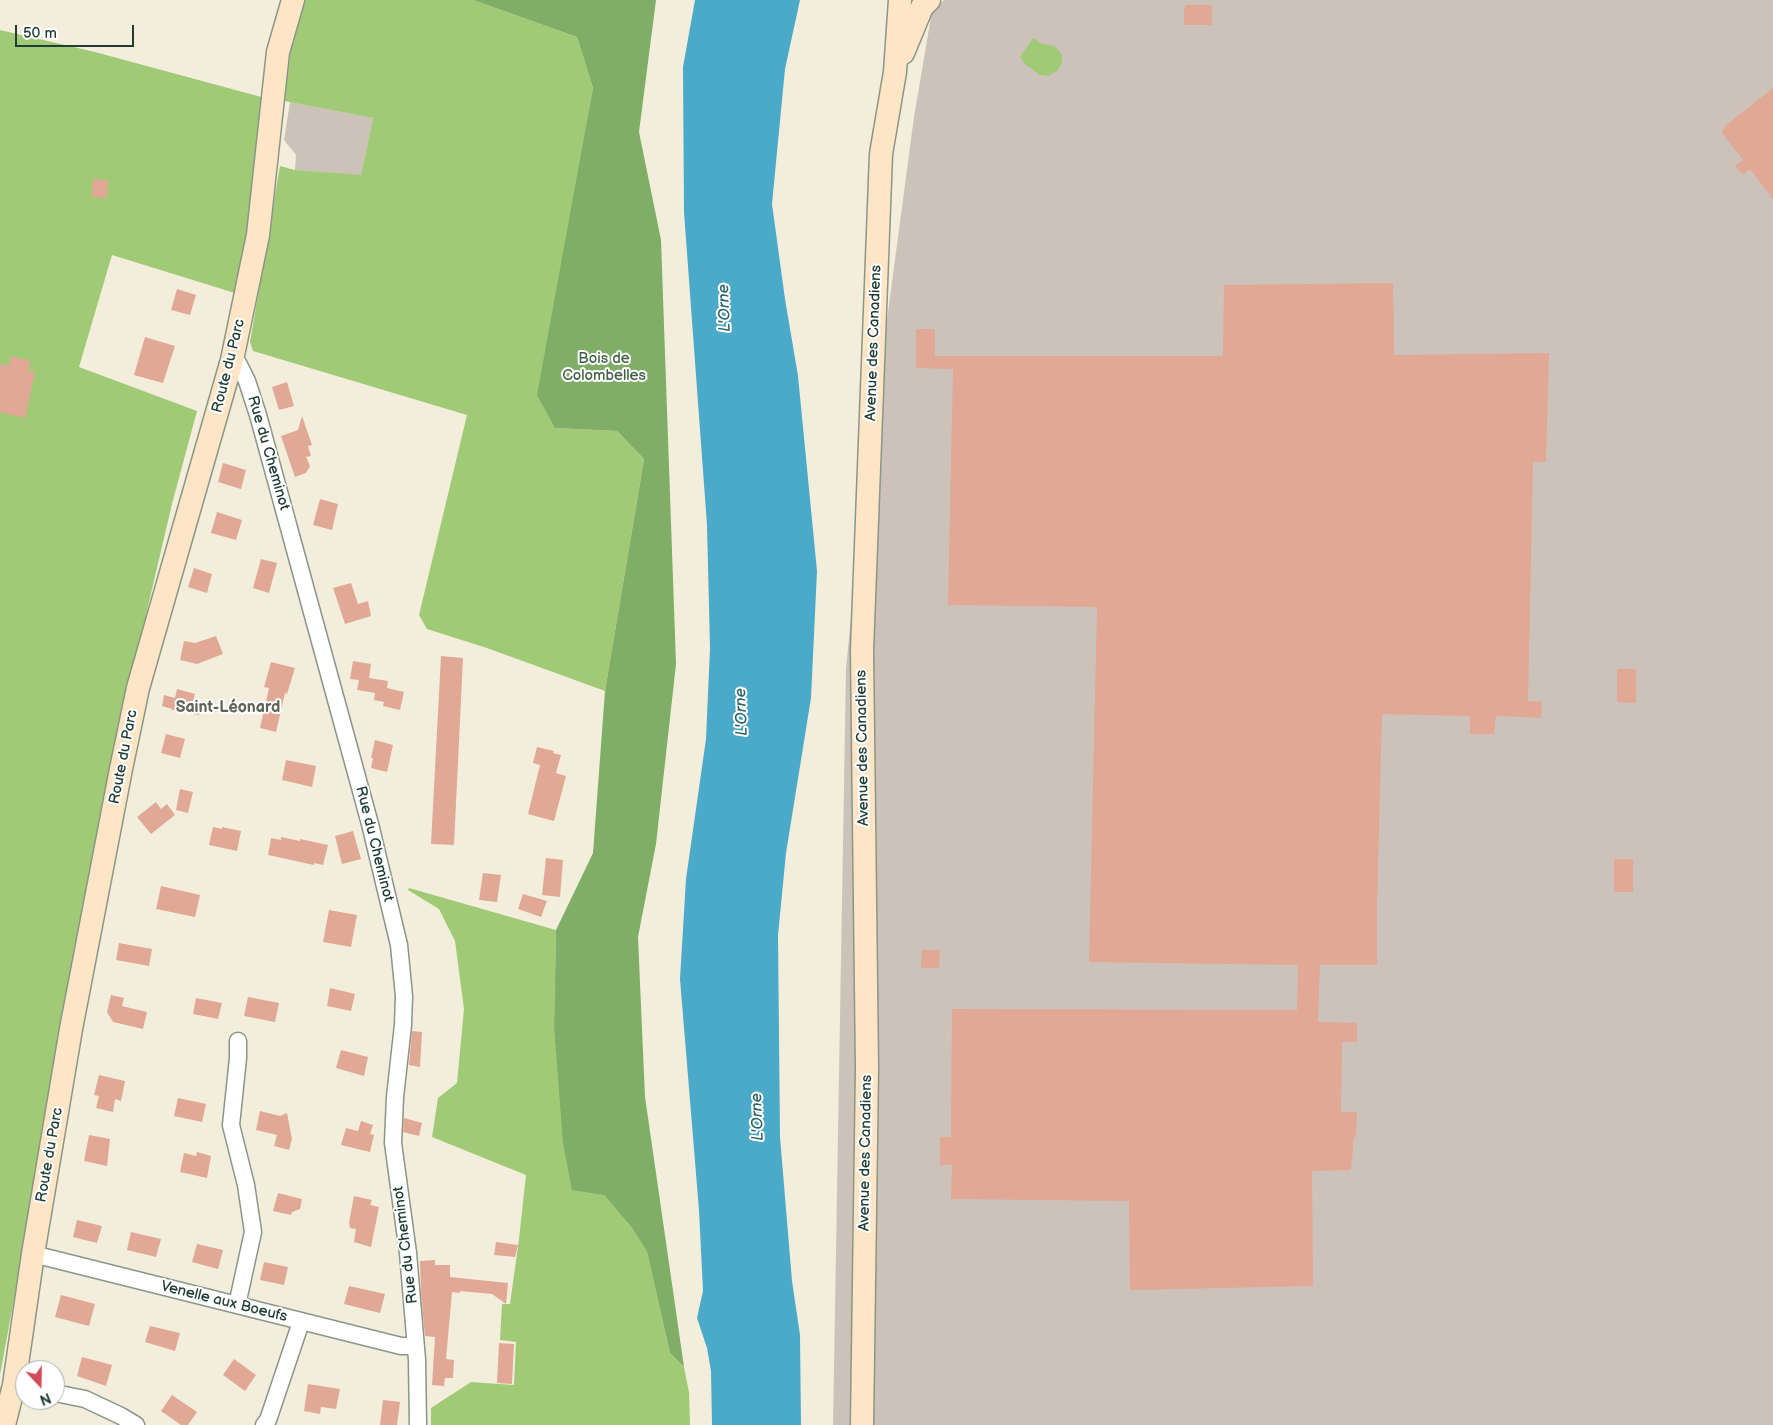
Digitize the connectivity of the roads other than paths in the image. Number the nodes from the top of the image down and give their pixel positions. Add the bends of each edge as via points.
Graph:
1 (293, 0) edge
2 (900, 0) edge
3 (929, 0) edge
4 (895, 72) junction
5 (232, 360) junction
6 (238, 1042) dead end
7 (33, 1254) junction
8 (237, 1305) junction
9 (301, 1322) junction
10 (416, 1346) junction
11 (23, 1360) edge
12 (65, 1395) edge
13 (15, 1398) edge
14 (4, 1425) edge
15 (136, 1425) edge
16 (264, 1425) edge
17 (418, 1425) edge
18 (862, 1425) edge

1 - 5 street, Route du Parc via 278,52 258,235
2 - 4 street, Avenue des Canadiens
3 - 4 street, Avenue des Canadiens via 922,7
4 - 18 street, Avenue des Canadiens via 881,154 862,650 867,1068
5 - 7 street, Route du Parc via 138,688 72,1029
5 - 10 street, Rue du Cheminot via 238,363 247,381 258,415 370,824 399,945 404,988 403,1025 393,1143 408,1253
6 - 8 street via 231,1125 246,1185 253,1232
7 - 8 street, Venelle aux Boeufs
7 - 11 street, Route du Parc
8 - 9 street, Venelle aux Boeufs
9 - 10 street, Venelle aux Boeufs via 401,1346
9 - 16 street
10 - 17 street, Rue du Cheminot
12 - 15 street via 85,1399
13 - 14 street, Route du Parc

